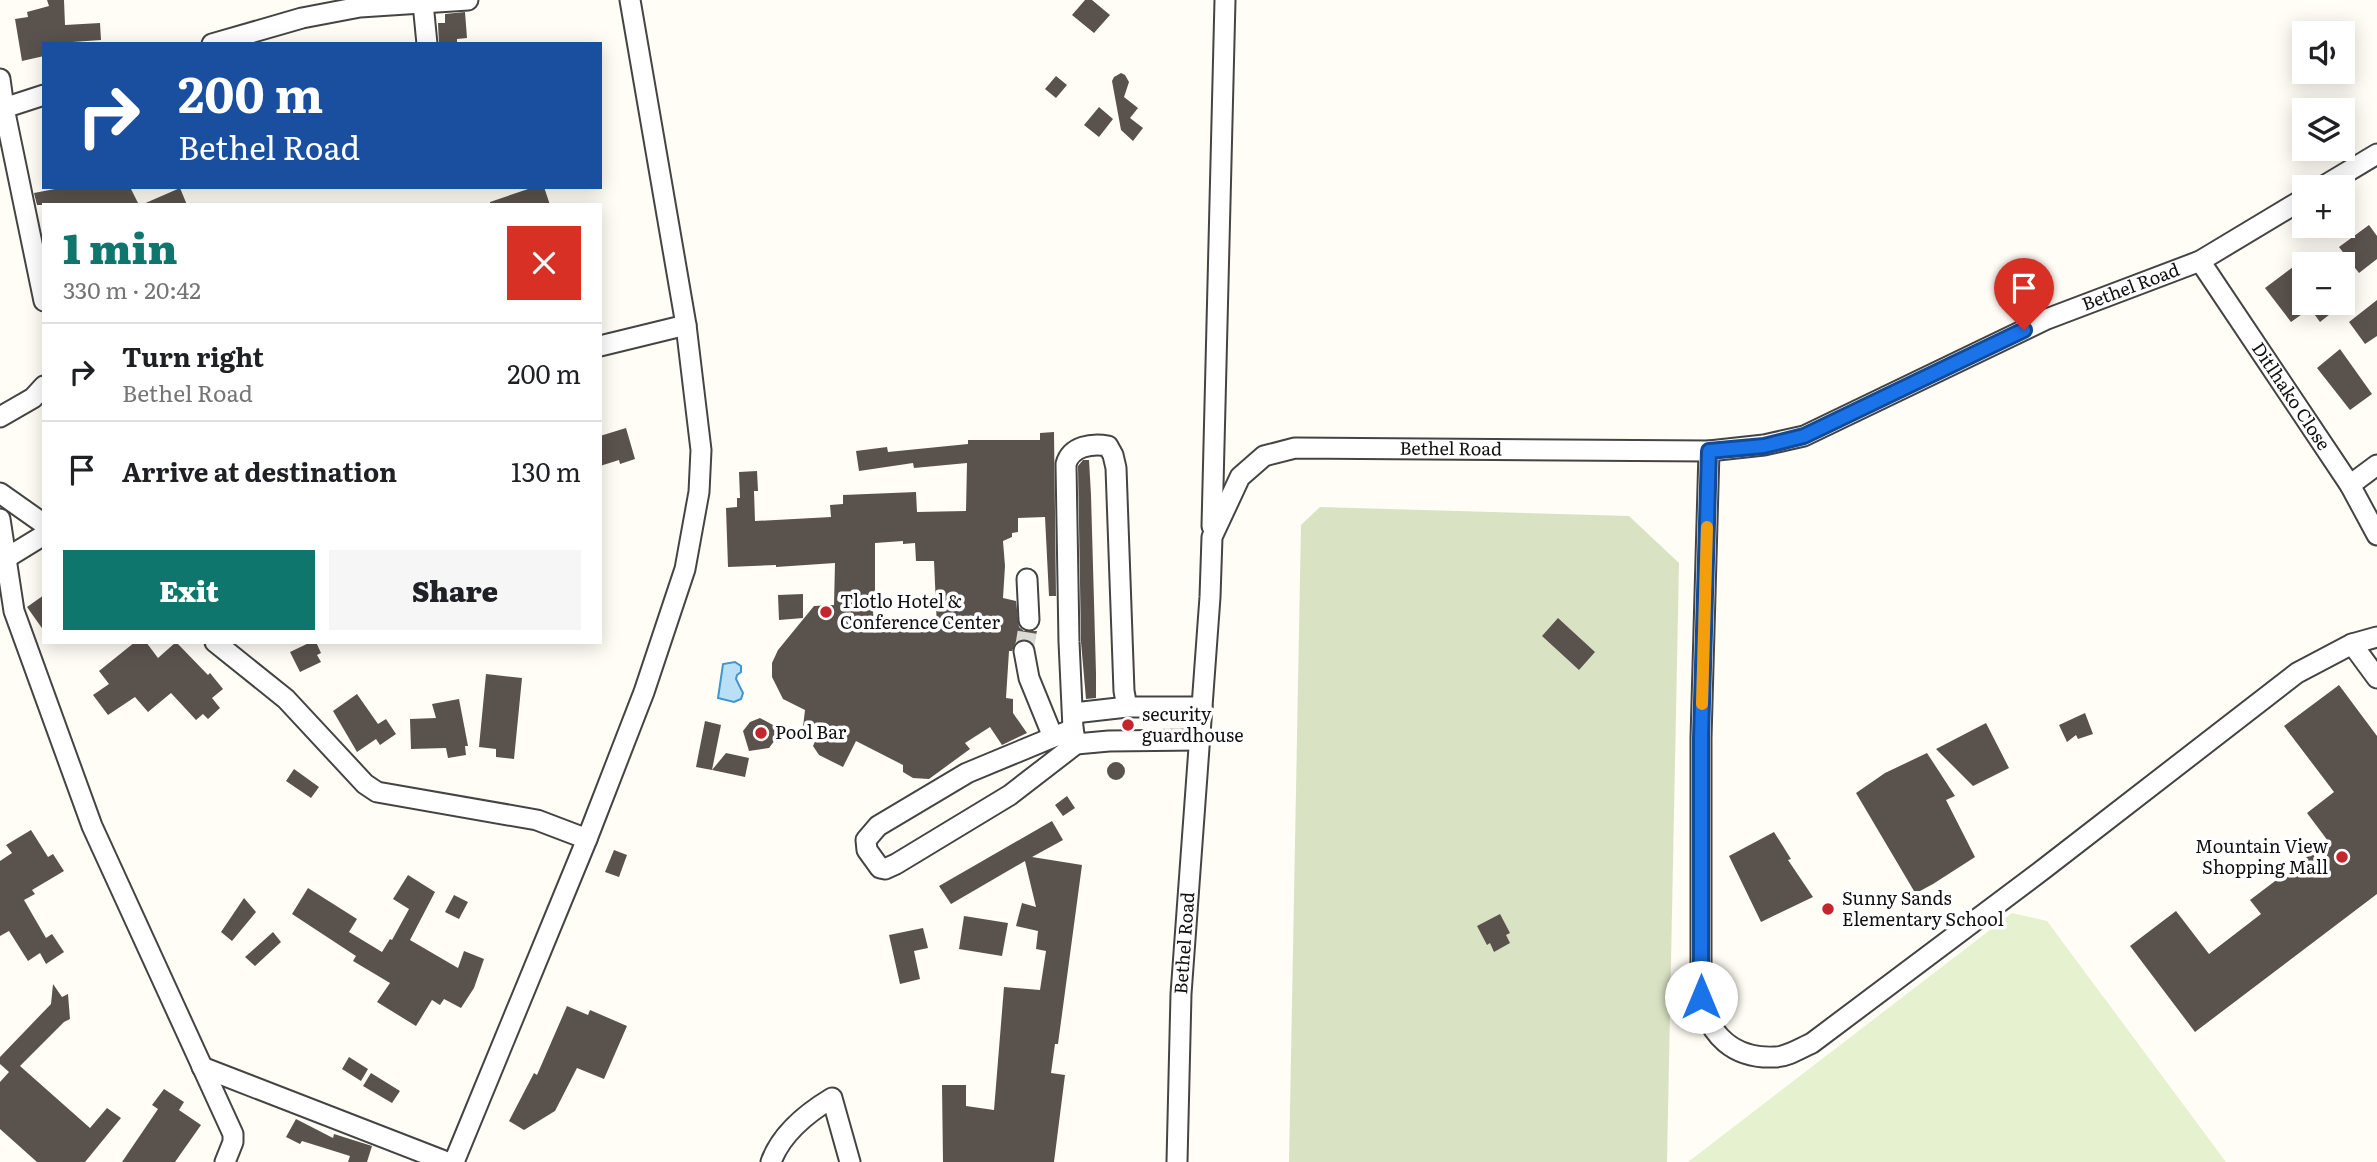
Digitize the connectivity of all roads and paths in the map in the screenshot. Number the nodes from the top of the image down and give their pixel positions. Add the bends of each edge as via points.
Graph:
1 (468, 0) edge
2 (630, 0) edge
3 (1225, 0) edge
4 (423, 3) junction
5 (259, 37) edge
6 (225, 42) edge
7 (427, 42) edge
8 (0, 79) edge
9 (42, 96) edge
10 (4, 108) junction
11 (2377, 154) edge
12 (2342, 175) edge
13 (2292, 206) edge
14 (2200, 261) junction
15 (42, 291) edge
16 (686, 324) junction
17 (602, 345) edge
18 (42, 388) edge
19 (0, 417) edge
20 (1709, 451) junction
21 (2377, 465) edge
22 (2350, 485) junction
23 (0, 493) edge
24 (0, 519) edge
25 (42, 523) edge
26 (2377, 535) edge
27 (42, 536) edge
28 (1212, 537) junction
29 (3, 560) edge
30 (1027, 579) dead end
31 (1029, 620) tunnel mouth
32 (2377, 637) edge
33 (217, 644) edge
34 (2352, 645) junction
35 (1024, 651) tunnel mouth
36 (2377, 678) edge
37 (1127, 707) junction
38 (1202, 708) junction
39 (1075, 729) junction
40 (1053, 737) junction
41 (1199, 740) junction
42 (587, 839) junction
43 (202, 1067) junction
44 (225, 1162) edge
45 (447, 1162) edge
46 (454, 1162) edge
47 (771, 1162) edge
48 (849, 1162) edge
49 (1177, 1162) edge

1 - 4 street
2 - 16 street
3 - 28 street
4 - 5 street via 360,7
4 - 7 street
5 - 6 street
8 - 10 street
9 - 10 street
10 - 15 street
11 - 12 street
13 - 14 street, Bethel Road
14 - 20 street, Bethel Road via 2047,319 1804,436 1764,446
14 - 22 street, Ditlhako Close
16 - 17 street
16 - 42 street via 701,450 690,543 644,692
18 - 19 street
20 - 28 street, Bethel Road via 1295,448 1264,456 1240,477
20 - 34 street via 1701,738 1701,997 1705,1016 1728,1046 1750,1055 1778,1057 1812,1043 2297,673
21 - 22 street
22 - 26 street, Ditlhako Close
23 - 25 street
24 - 29 street
27 - 29 street
28 - 38 street, Bethel Road
29 - 43 street via 14,611 92,826
30 - 31 street
32 - 34 street
33 - 42 street via 286,699 377,792 537,820
34 - 36 street
35 - 40 street via 1029,678
37 - 38 street
37 - 39 street
37 - 39 street via 1116,468 1108,446 1097,444 1075,451 1066,464
38 - 41 street, Bethel Road
39 - 40 street
39 - 40 street via 1010,795 896,864 885,869 874,861 866,840 878,827 967,773
39 - 41 street via 1109,741
41 - 49 street, Bethel Road via 1181,994
42 - 46 street
43 - 44 street via 233,1134
43 - 45 street
47 - 48 street via 806,1114 832,1098

